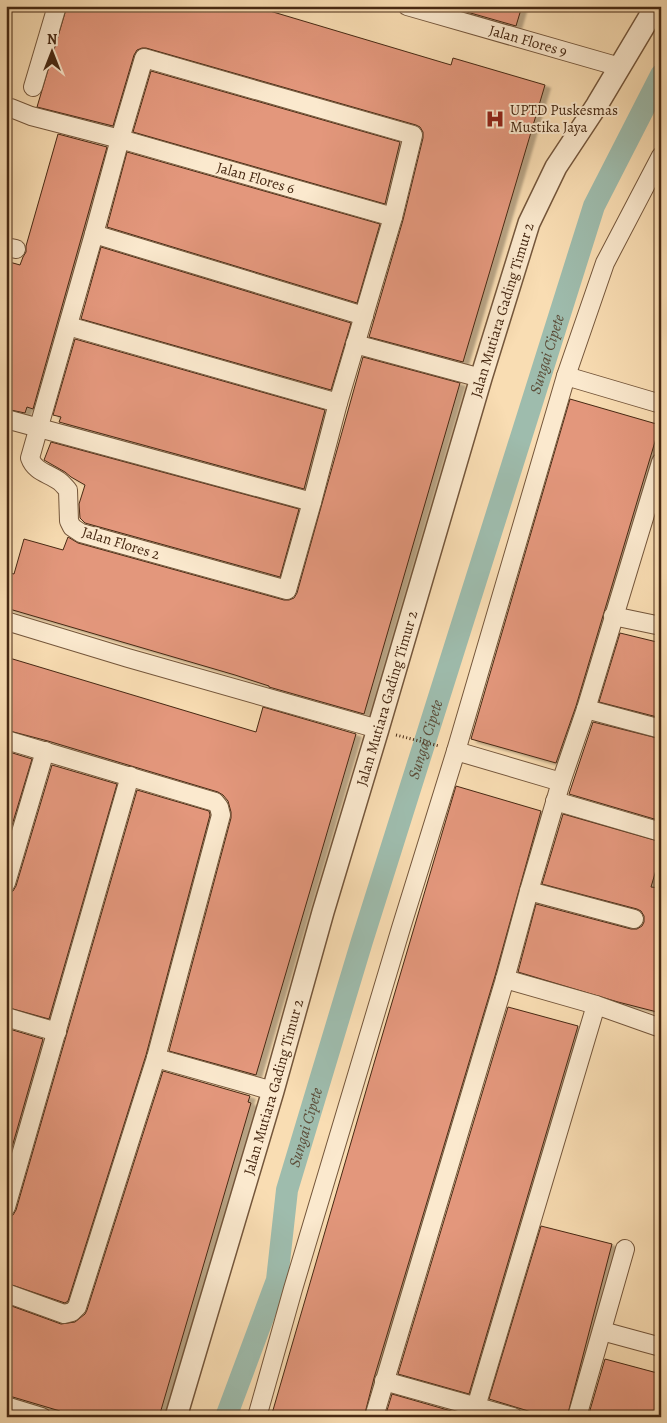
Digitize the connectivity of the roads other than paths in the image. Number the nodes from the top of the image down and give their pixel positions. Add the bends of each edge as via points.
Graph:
1 (57, 6) edge
2 (407, 6) edge
3 (656, 6) edge
4 (620, 68) junction
5 (33, 87) dead end
6 (6, 110) edge
7 (120, 139) junction
8 (661, 156) edge
9 (656, 176) edge
10 (393, 217) junction
11 (94, 234) junction
12 (364, 316) junction
13 (68, 326) junction
14 (355, 344) junction
15 (566, 376) junction
16 (480, 378) junction
17 (338, 403) junction
18 (661, 404) edge
19 (6, 419) edge
20 (39, 428) junction
21 (661, 462) edge
22 (312, 502) junction
23 (613, 616) junction
24 (6, 621) edge
25 (661, 626) edge
26 (586, 710) junction
27 (661, 729) edge
28 (385, 731) junction
29 (6, 740) edge
30 (45, 751) junction
31 (456, 751) junction
32 (130, 776) junction
33 (561, 782) junction
34 (555, 802) junction
35 (661, 832) edge
36 (6, 883) edge
37 (529, 891) junction
38 (634, 919) dead end
39 (505, 979) junction
40 (596, 1005) junction
41 (6, 1017) edge
42 (661, 1028) edge
43 (58, 1032) junction
44 (156, 1058) junction
45 (273, 1092) junction
46 (6, 1206) edge
47 (624, 1249) dead end
48 (6, 1293) edge
49 (602, 1331) junction
50 (661, 1347) edge
51 (384, 1381) junction
52 (6, 1406) edge
53 (476, 1406) junction
54 (42, 1417) edge
55 (176, 1417) edge
56 (257, 1417) edge
57 (374, 1417) edge
58 (513, 1417) edge
59 (577, 1417) edge

1 - 5 street
2 - 4 street, Jalan Flores 9
3 - 4 street, Jalan Mutiara Gading Timur 2
4 - 16 street, Jalan Mutiara Gading Timur 2 via 556,168 529,223
6 - 7 street, Jalan Flores 6 via 12,108
7 - 10 street, Jalan Flores 6
7 - 10 street via 144,58 412,134 414,138
7 - 11 street
8 - 9 street
9 - 15 street via 605,263
10 - 12 street
11 - 12 street
11 - 13 street
12 - 14 street
13 - 17 street
13 - 20 street
14 - 16 street
14 - 17 street
15 - 18 street
15 - 31 street
16 - 28 street, Jalan Mutiara Gading Timur 2
17 - 22 street
19 - 20 street
20 - 22 street
20 - 22 street, Jalan Flores 2 via 30,458 32,465 60,481 68,490 69,521 80,533 287,590
21 - 23 street
23 - 25 street
23 - 26 street
24 - 28 street
26 - 27 street
26 - 33 street
28 - 45 street, Jalan Mutiara Gading Timur 2 via 323,912
29 - 30 street
30 - 32 street
30 - 36 street
31 - 33 street
31 - 56 street via 349,1100
32 - 43 street
32 - 44 street via 215,802 221,815
33 - 34 street
34 - 35 street
34 - 37 street
37 - 38 street
37 - 39 street
39 - 40 street
39 - 51 street
40 - 42 street
40 - 53 street
41 - 43 street
43 - 46 street
44 - 45 street
44 - 48 street via 77,1307 64,1314
45 - 55 street, Jalan Mutiara Gading Timur 2
47 - 49 street
49 - 50 street
49 - 59 street
51 - 53 street
51 - 57 street
52 - 54 street
53 - 58 street

